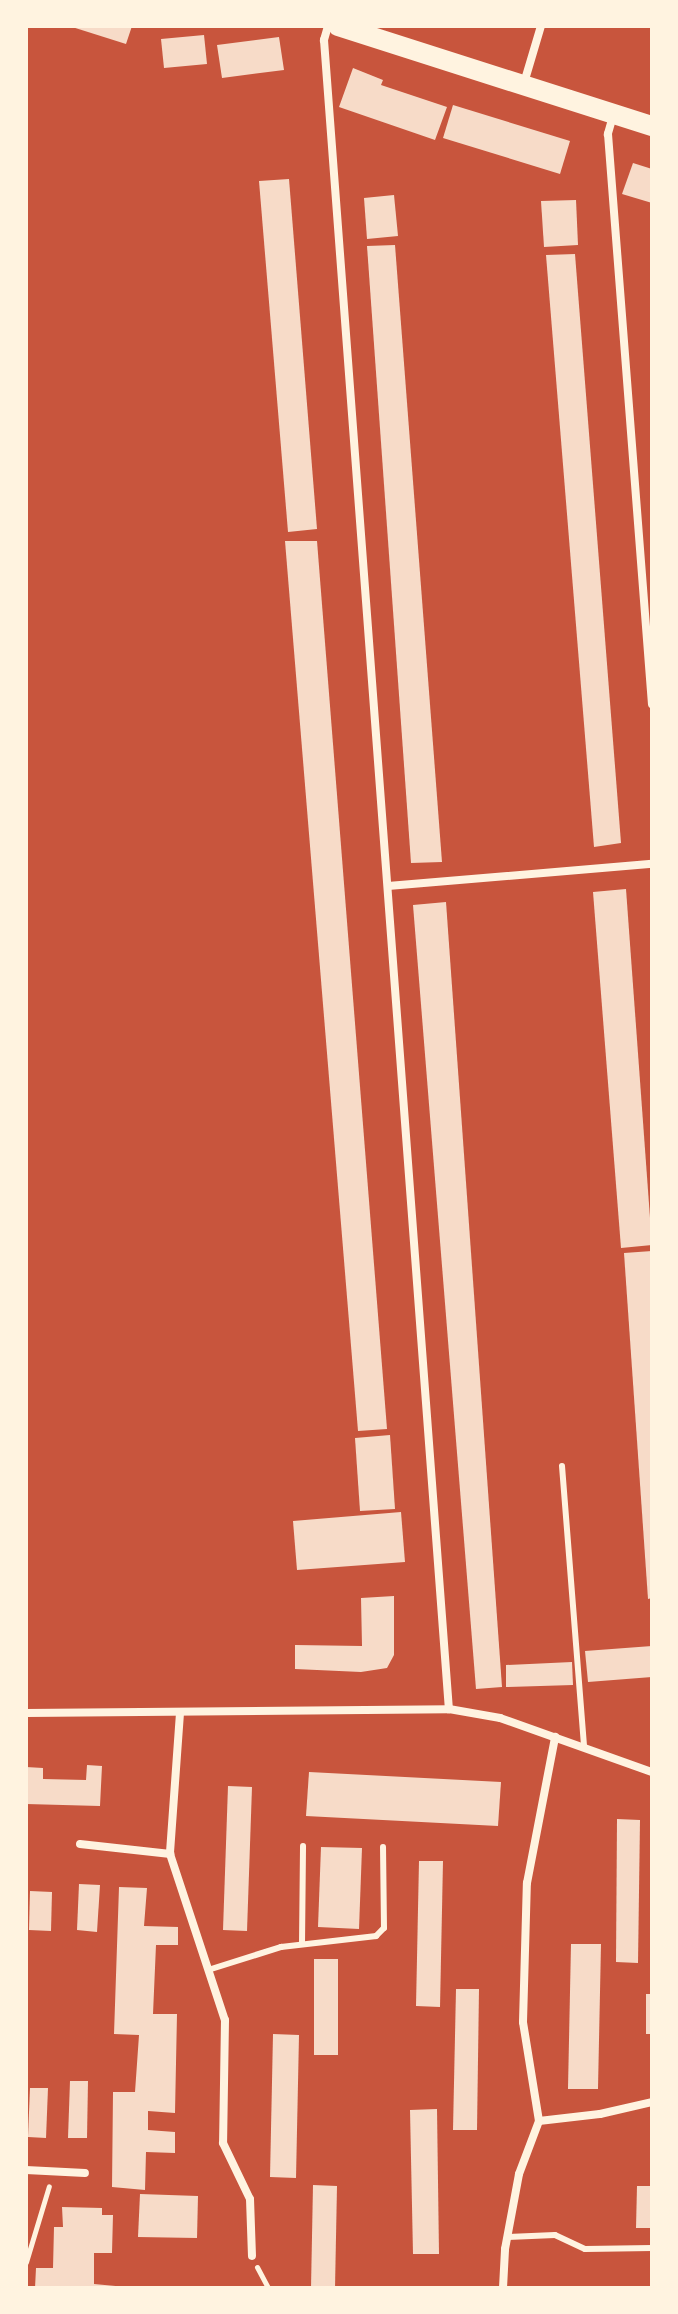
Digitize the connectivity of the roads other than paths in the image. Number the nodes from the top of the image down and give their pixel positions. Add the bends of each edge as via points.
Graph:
1 (328, 26) edge
2 (338, 26) edge
3 (541, 26) edge
4 (523, 86) junction
5 (614, 115) junction
6 (652, 126) edge
7 (652, 704) edge
8 (652, 864) edge
9 (388, 886) junction
10 (562, 1466) dead end
11 (449, 1709) junction
12 (26, 1713) edge
13 (180, 1713) junction
14 (555, 1737) junction
15 (584, 1747) junction
16 (652, 1772) edge
17 (80, 1844) dead end
18 (303, 1846) dead end
19 (383, 1847) dead end
20 (170, 1854) junction
21 (302, 1944) junction
22 (208, 1970) junction
23 (652, 2102) edge
24 (539, 2121) junction
25 (26, 2170) edge
26 (85, 2173) dead end
27 (507, 2237) junction
28 (652, 2248) edge
29 (252, 2256) dead end
30 (503, 2288) edge

1 - 9 street via 324,40
2 - 4 main road
3 - 4 street
4 - 5 main road
5 - 6 main road
5 - 7 street via 608,134
8 - 9 street
9 - 11 street
10 - 15 lane
11 - 13 street
11 - 14 street via 500,1718
12 - 13 street
13 - 20 street
14 - 15 street
14 - 24 street via 527,1883 523,2022
15 - 16 street
17 - 20 street
18 - 21 lane
19 - 21 lane via 384,1928 363,1939
20 - 22 street
21 - 22 lane
22 - 29 street via 225,2020 223,2143 250,2199
23 - 24 street
24 - 27 street via 519,2174
25 - 26 street
27 - 28 lane via 555,2235 585,2249
27 - 30 street

